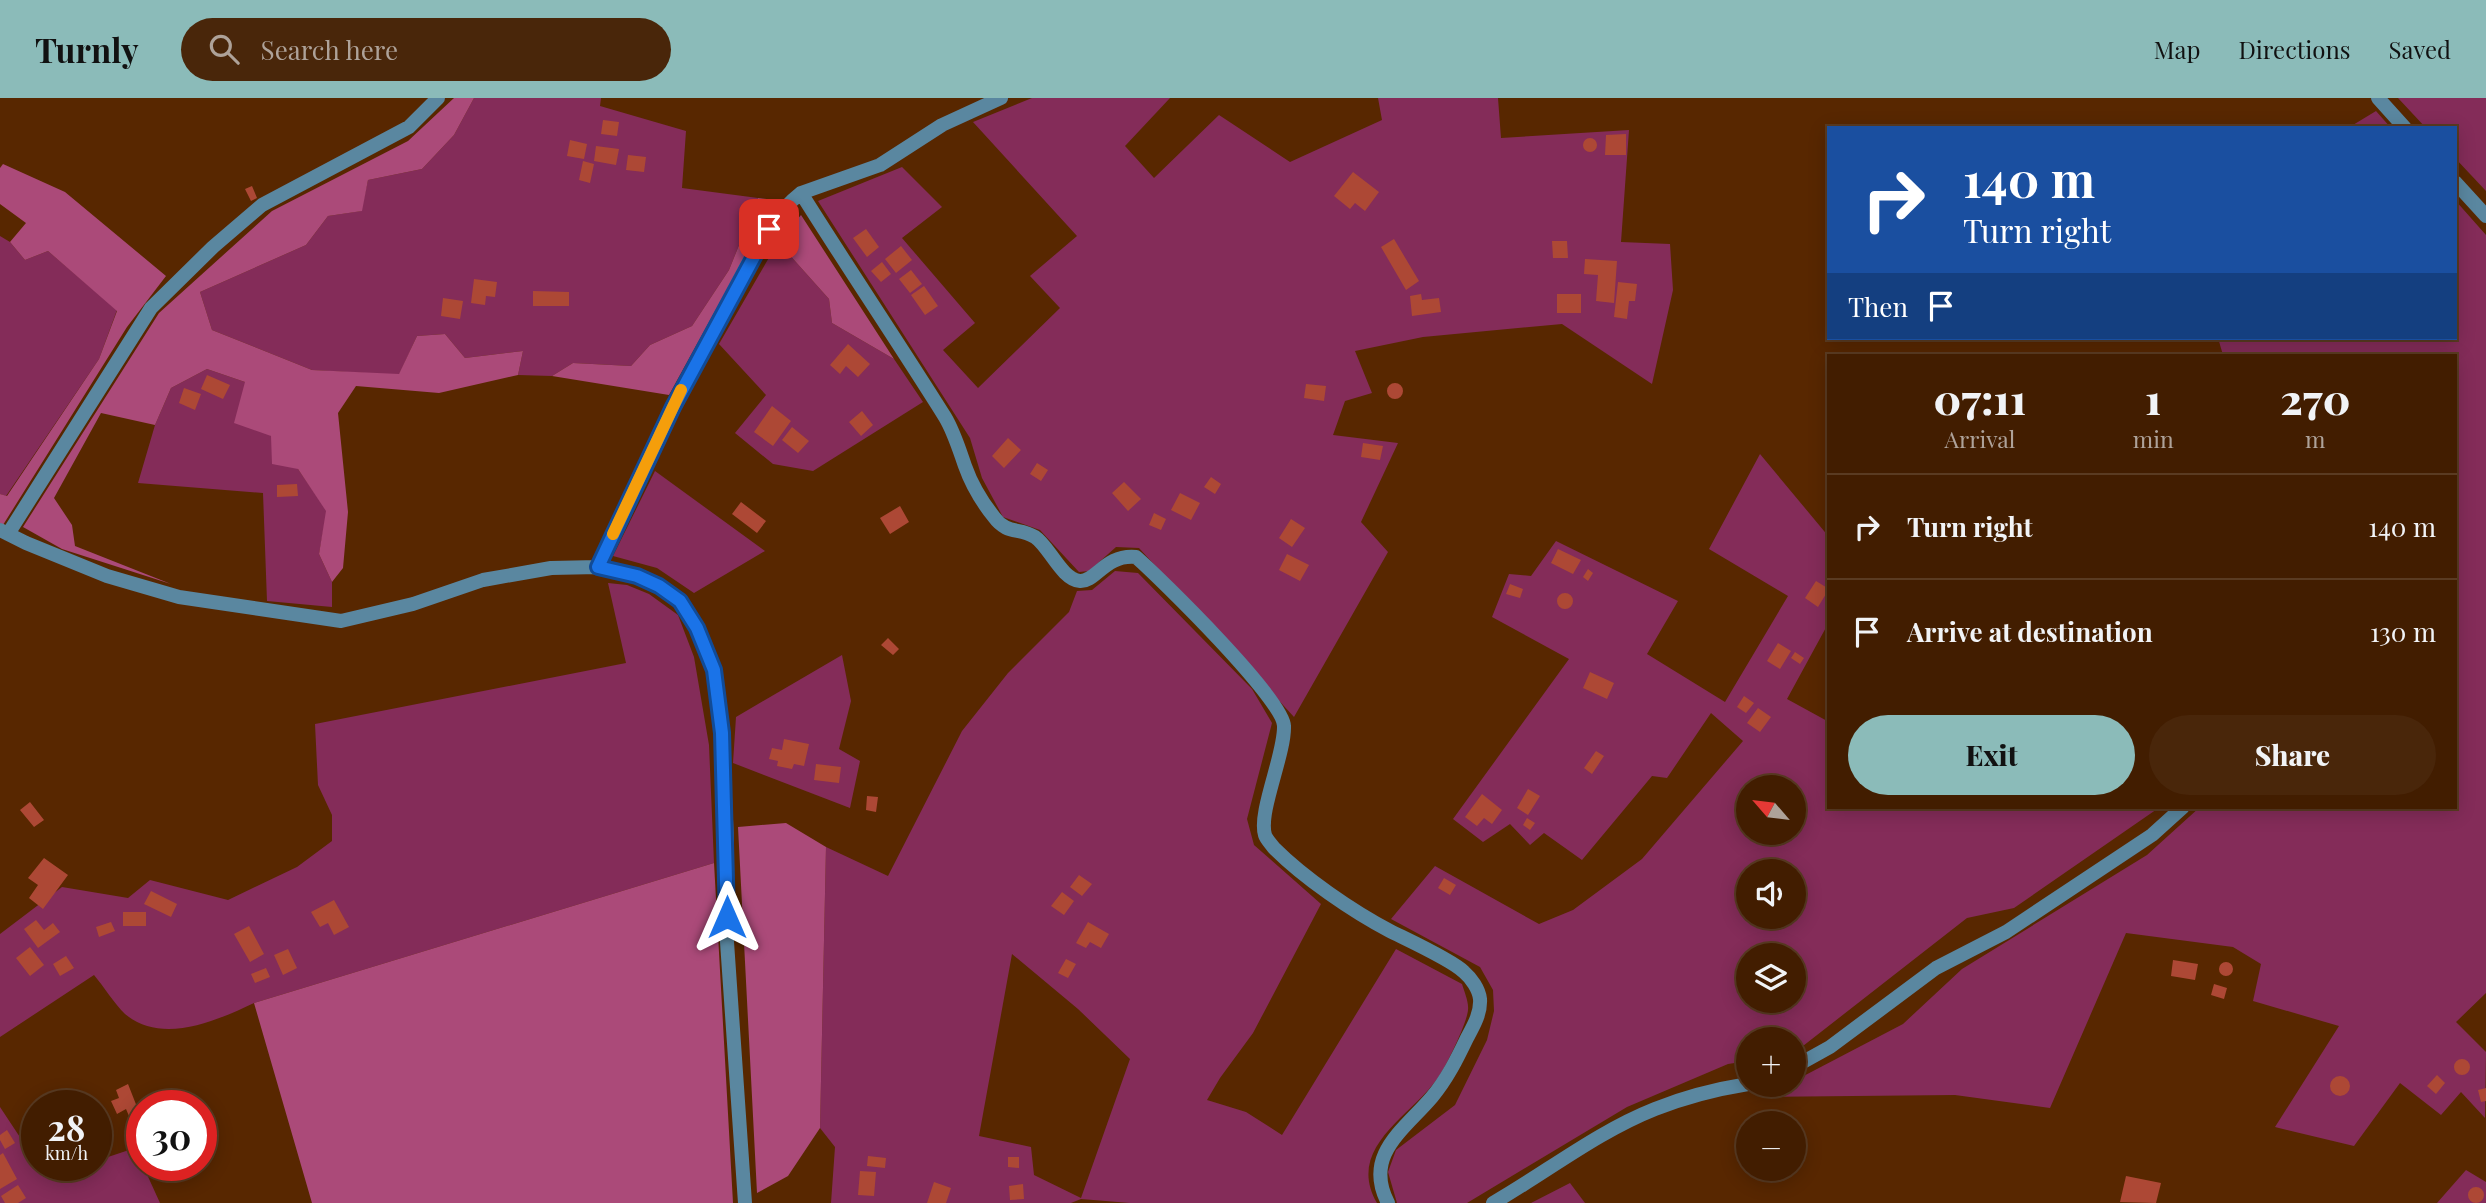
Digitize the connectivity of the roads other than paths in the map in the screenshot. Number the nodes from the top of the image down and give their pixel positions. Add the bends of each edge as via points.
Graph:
1 (438, 98) edge
2 (1001, 98) edge
3 (2378, 98) edge
4 (2404, 126) edge
5 (2457, 184) edge
6 (801, 193) junction
7 (2486, 216) edge
8 (4, 532) edge
9 (598, 567) junction
10 (2181, 809) edge
11 (1806, 1060) edge
12 (1736, 1086) edge
13 (745, 1203) edge
14 (1388, 1203) edge
15 (1493, 1203) edge

1 - 8 street via 409,127 262,205 151,308
2 - 6 street via 942,125 880,165
3 - 4 street
5 - 7 street
6 - 9 street via 769,229 739,282 673,407
6 - 14 street via 945,418 994,518 1012,532 1037,538 1066,573 1079,581 1111,560 1136,556 1224,644 1275,703 1285,724 1265,818 1265,835 1273,846 1366,918 1463,970 1474,985 1480,996 1480,1013 1453,1069 1380,1162 1379,1186
8 - 9 street via 107,576 179,597 341,621 413,604 483,580 551,568
9 - 13 street via 637,576 680,601 714,670 722,733 727,943
10 - 11 street via 2152,835 2006,932 1936,968
12 - 15 street via 1654,1109 1590,1142

